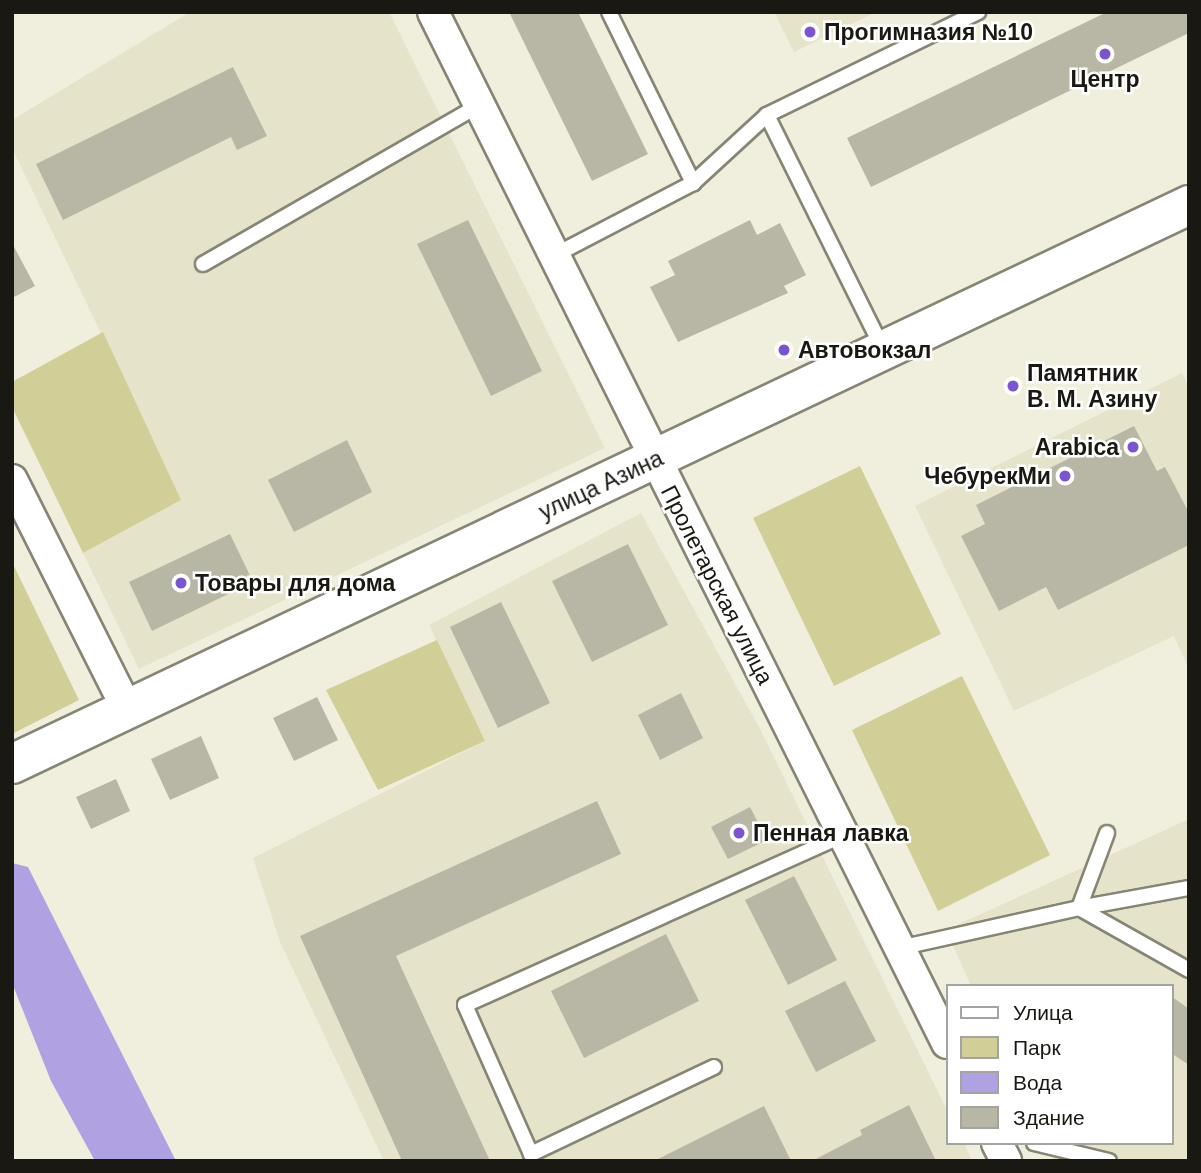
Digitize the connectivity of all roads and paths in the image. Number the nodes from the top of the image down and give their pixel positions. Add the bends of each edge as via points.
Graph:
1 (433, 12) edge
2 (609, 12) edge
3 (978, 12) edge
4 (478, 106) junction
5 (767, 115) junction
6 (693, 183) junction
7 (1189, 205) edge
8 (553, 256) junction
9 (203, 264) dead end
10 (883, 351) junction
11 (655, 460) junction
12 (12, 480) edge
13 (128, 711) junction
14 (12, 764) edge
15 (1107, 833) dead end
16 (843, 835) junction
17 (1189, 888) edge
18 (1079, 908) junction
19 (900, 948) junction
20 (1189, 970) edge
21 (946, 1042) edge
22 (714, 1067) dead end
23 (998, 1145) edge
24 (1042, 1145) edge
25 (1006, 1161) edge
26 (1109, 1161) edge

1 - 4 street, Пролетарская улица
2 - 6 lane
3 - 5 lane
4 - 8 street, Пролетарская улица
4 - 9 lane
5 - 6 lane
5 - 10 lane
6 - 8 lane
7 - 10 main road, улица Азина
8 - 11 street, Пролетарская улица
10 - 11 main road, улица Азина
11 - 13 main road, улица Азина
11 - 16 street, Пролетарская улица
12 - 13 street
13 - 14 main road, улица Азина
15 - 18 lane
16 - 19 street, Пролетарская улица
16 - 22 lane via 465,1005 531,1154
17 - 18 lane
18 - 19 lane
18 - 20 lane
19 - 21 street, Пролетарская улица
23 - 25 street
24 - 26 lane

